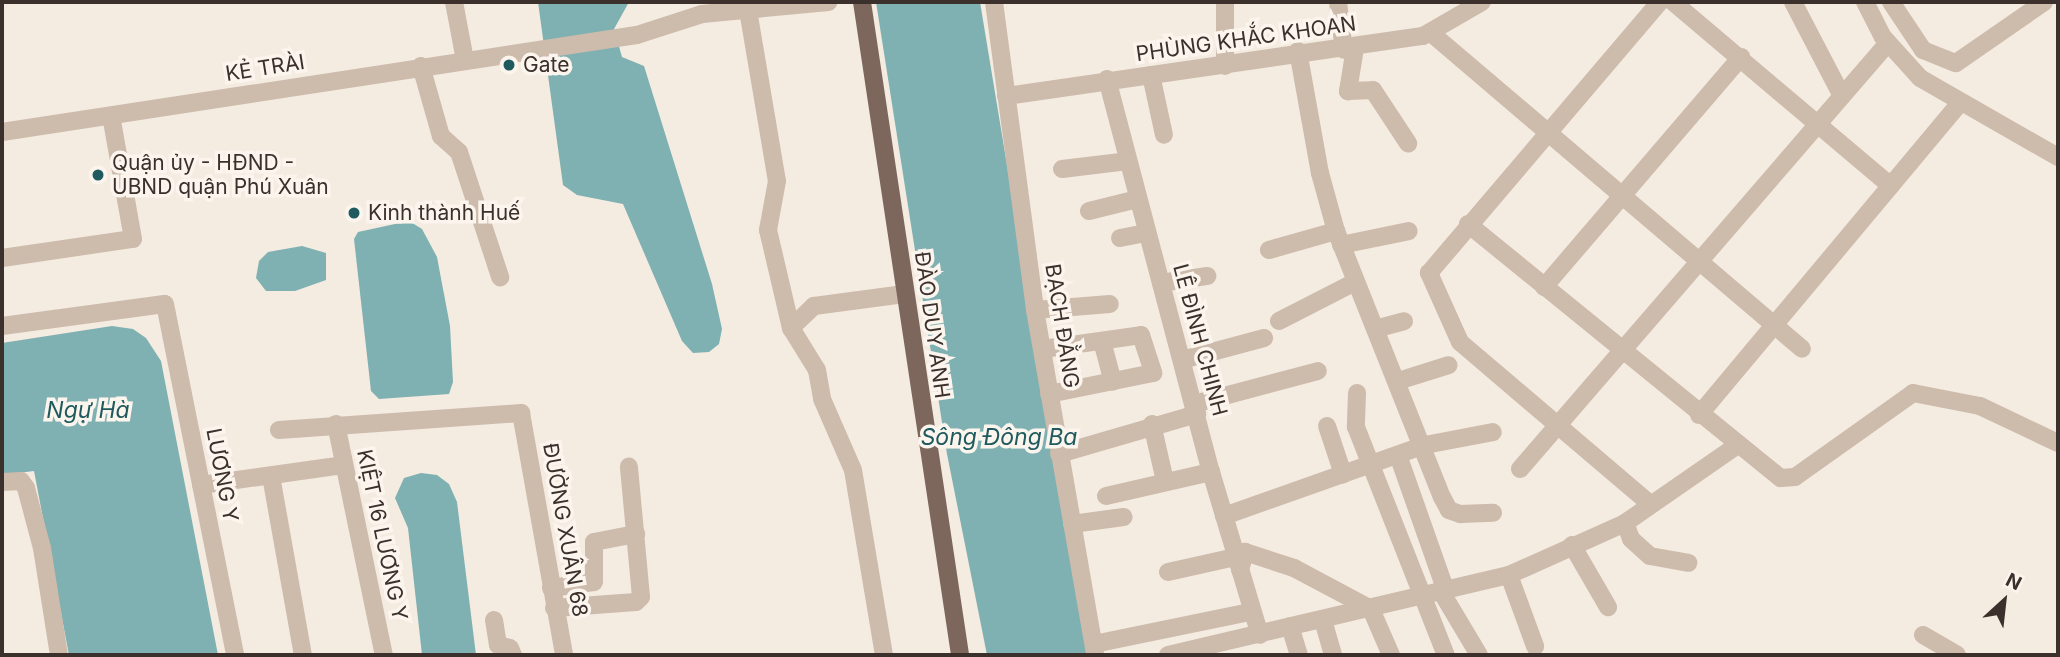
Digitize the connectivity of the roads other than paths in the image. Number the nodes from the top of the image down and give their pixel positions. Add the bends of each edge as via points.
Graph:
1 (454, 2) edge
2 (828, 2) edge
3 (862, 2) edge
4 (994, 2) edge
5 (1225, 2) edge
6 (1338, 2) edge
7 (1482, 2) edge
8 (1660, 2) edge
9 (1673, 2) edge
10 (1793, 2) edge
11 (1866, 2) edge
12 (1891, 2) edge
13 (2044, 2) edge
14 (794, 3) edge
15 (702, 8) edge
16 (748, 10) junction
17 (1431, 33) junction
18 (1888, 43) junction
19 (1349, 49) junction
20 (1298, 51) junction
21 (1741, 57) junction
22 (465, 60) junction
23 (1225, 65) junction
24 (421, 66) junction
25 (1151, 75) junction
26 (1107, 79) junction
27 (1006, 96) junction
28 (1842, 96) junction
29 (1960, 103) junction
30 (111, 116) junction
31 (1819, 124) junction
32 (2, 132) edge
33 (1548, 132) junction
34 (1164, 135) dead end
35 (1408, 143) dead end
36 (2058, 157) edge
37 (1128, 161) junction
38 (1062, 169) dead end
39 (1891, 186) junction
40 (1622, 196) junction
41 (1137, 199) junction
42 (1089, 211) dead end
43 (1468, 225) junction
44 (1409, 231) dead end
45 (1145, 233) junction
46 (1120, 238) dead end
47 (1338, 238) junction
48 (1269, 250) dead end
49 (2, 258) edge
50 (1699, 261) junction
51 (1153, 276) junction
52 (1207, 276) dead end
53 (500, 277) dead end
54 (1355, 282) junction
55 (1544, 287) junction
56 (904, 294) junction
57 (1110, 304) dead end
58 (1035, 310) junction
59 (1279, 321) dead end
60 (1404, 321) dead end
61 (1774, 325) junction
62 (2, 326) edge
63 (791, 328) junction
64 (1376, 329) junction
65 (1264, 338) dead end
66 (1102, 341) junction
67 (1043, 349) junction
68 (1802, 349) dead end
69 (1622, 351) junction
70 (1182, 360) junction
71 (1449, 365) dead end
72 (1318, 371) dead end
73 (1398, 381) junction
74 (1113, 382) junction
75 (1357, 393) dead end
76 (1049, 394) junction
77 (1196, 409) junction
78 (1699, 415) junction
79 (335, 424) junction
80 (1152, 424) junction
81 (1558, 425) junction
82 (1327, 426) dead end
83 (279, 430) dead end
84 (1493, 432) dead end
85 (2058, 443) edge
86 (1425, 445) junction
87 (1736, 446) junction
88 (1059, 454) junction
89 (1398, 455) junction
90 (1373, 463) junction
91 (343, 465) junction
92 (629, 467) dead end
93 (1520, 469) dead end
94 (1211, 472) junction
95 (1343, 474) junction
96 (271, 476) junction
97 (1165, 481) junction
98 (2, 482) edge
99 (201, 485) junction
100 (1106, 496) dead end
101 (1649, 503) junction
102 (1493, 513) dead end
103 (1224, 516) junction
104 (1124, 517) dead end
105 (1625, 523) junction
106 (1072, 524) junction
107 (636, 534) junction
108 (1572, 545) junction
109 (1688, 563) dead end
110 (1237, 564) junction
111 (1168, 572) dead end
112 (1509, 575) junction
113 (551, 588) junction
114 (1443, 592) junction
115 (1421, 598) junction
116 (1608, 607) dead end
117 (554, 608) junction
118 (1371, 609) junction
119 (1250, 612) junction
120 (494, 620) dead end
121 (1323, 621) junction
122 (1290, 626) junction
123 (1260, 635) junction
124 (1923, 635) dead end
125 (1535, 646) dead end
126 (1094, 650) edge
127 (60, 655) edge
128 (234, 655) edge
129 (303, 655) edge
130 (384, 655) edge
131 (513, 655) edge
132 (564, 655) edge
133 (884, 655) edge
134 (960, 655) edge
135 (1168, 655) edge
136 (1299, 655) edge
137 (1333, 655) edge
138 (1391, 655) edge
139 (1446, 655) edge
140 (1479, 655) edge
141 (1957, 655) edge

1 - 22 street
2 - 14 street
3 - 56 main road, ĐÀO DUY ANH
4 - 27 street, BẠCH ĐẰNG
5 - 23 street
6 - 19 street
7 - 17 street, PHÙNG KHẮC KHOAN
8 - 33 street
9 - 21 street
10 - 28 street
11 - 18 street
12 - 13 street via 1923,50 1956,63
14 - 16 street
15 - 16 street
15 - 22 street, KẺ TRÀI via 637,35
16 - 63 street via 778,181 768,230
17 - 19 street, PHÙNG KHẮC KHOAN
17 - 33 street
18 - 28 street
18 - 29 street via 1920,78
19 - 20 street, PHÙNG KHẮC KHOAN
19 - 35 street via 1348,91 1373,90
20 - 23 street, PHÙNG KHẮC KHOAN
20 - 47 street via 1320,173
21 - 31 street
21 - 40 street
22 - 24 street, KẺ TRÀI
23 - 25 street, PHÙNG KHẮC KHOAN
24 - 30 street, KẺ TRÀI
24 - 53 street via 441,136 459,152
25 - 26 street, PHÙNG KHẮC KHOAN
25 - 34 street
26 - 27 street, PHÙNG KHẮC KHOAN
26 - 37 street, LÊ ĐÌNH CHINH
27 - 58 street, BẠCH ĐẰNG
28 - 31 street
29 - 36 street
29 - 39 street
30 - 32 street, KẺ TRÀI
30 - 49 street via 133,239
31 - 39 street
31 - 50 street
33 - 40 street
33 - 43 street
37 - 38 street
37 - 41 street, LÊ ĐÌNH CHINH
39 - 61 street
40 - 50 street
40 - 55 street
41 - 42 street
41 - 45 street, LÊ ĐÌNH CHINH
43 - 55 street
43 - 81 street via 1429,273 1452,331
44 - 47 street
45 - 46 street
45 - 51 street, LÊ ĐÌNH CHINH
47 - 48 street
47 - 54 street
50 - 61 street
50 - 69 street
51 - 52 street
51 - 70 street, LÊ ĐÌNH CHINH
54 - 59 street
54 - 64 street
55 - 69 street
56 - 63 street via 814,306
56 - 134 main road, ĐÀO DUY ANH
57 - 58 street
58 - 67 street, BẠCH ĐẰNG
60 - 64 street
61 - 68 street
61 - 78 street
62 - 99 street, LƯƠNG Y via 165,304
63 - 133 street via 817,370 822,399 853,470
64 - 73 street
65 - 70 street
66 - 67 street
66 - 74 street
66 - 74 street via 1141,335 1153,373
67 - 76 street, BẠCH ĐẰNG
69 - 78 street
69 - 81 street
70 - 77 street, LÊ ĐÌNH CHINH
71 - 73 street
72 - 77 street
73 - 86 street
74 - 76 street
75 - 90 street via 1356,428
76 - 88 street, BẠCH ĐẰNG
77 - 80 street
77 - 94 street, LÊ ĐÌNH CHINH
78 - 87 street
79 - 83 street
79 - 91 street, KIỆT 16 LƯƠNG Y
79 - 113 street, ĐƯỜNG XUÂN 68 via 522,413
80 - 88 street
80 - 97 street
81 - 93 street
81 - 101 street
82 - 95 street
84 - 86 street
85 - 87 street via 1980,406 1921,393 1905,398 1790,479 1776,476
86 - 89 street
86 - 102 street via 1449,510
87 - 101 street
88 - 106 street, BẠCH ĐẰNG
89 - 90 street
89 - 114 street
90 - 95 street
90 - 115 street
91 - 96 street
91 - 130 street, KIỆT 16 LƯƠNG Y
92 - 107 street
94 - 97 street
94 - 103 street, LÊ ĐÌNH CHINH
95 - 103 street
96 - 99 street
96 - 129 street
97 - 100 street
98 - 127 street via 21,481 26,488 42,548
99 - 128 street, LƯƠNG Y
101 - 105 street
103 - 110 street, LÊ ĐÌNH CHINH
104 - 106 street
105 - 108 street
105 - 109 street via 1631,539 1650,556
106 - 126 street, BẠCH ĐẰNG
107 - 113 street via 594,542 594,582
107 - 117 street via 642,590 637,601
108 - 112 street
108 - 116 street
110 - 111 street
110 - 118 street via 1245,552 1294,568
110 - 119 street, LÊ ĐÌNH CHINH
112 - 114 street
112 - 125 street
113 - 117 street, ĐƯỜNG XUÂN 68
114 - 115 street
114 - 140 street
115 - 118 street
115 - 139 street
117 - 132 street, ĐƯỜNG XUÂN 68
118 - 121 street
118 - 138 street
119 - 123 street, LÊ ĐÌNH CHINH
119 - 126 street
120 - 131 street via 498,646 510,648
121 - 122 street
121 - 137 street
122 - 123 street
122 - 136 street
123 - 135 street
124 - 141 street

